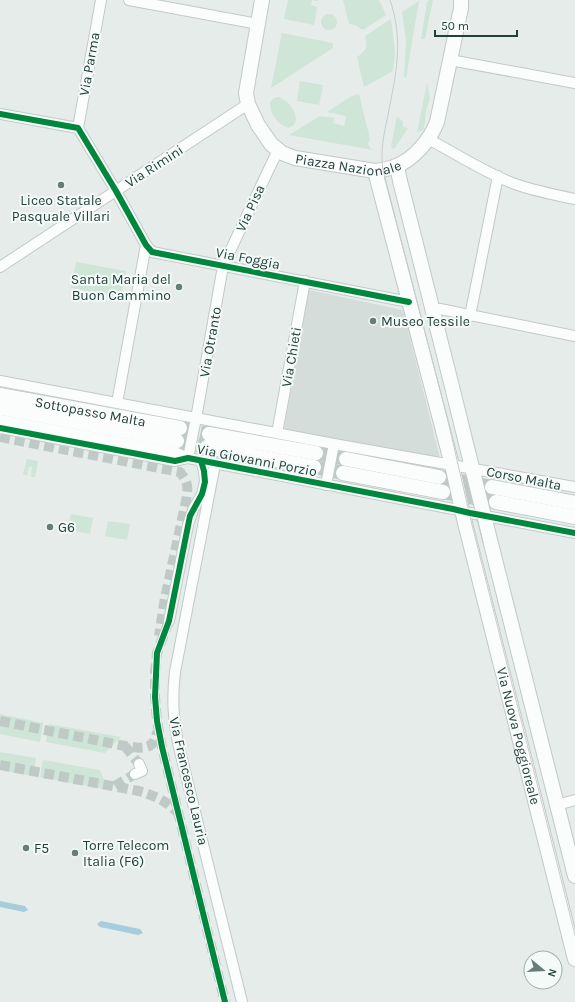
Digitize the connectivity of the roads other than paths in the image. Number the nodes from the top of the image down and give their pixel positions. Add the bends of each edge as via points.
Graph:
1 (101, 0) edge
2 (129, 0) edge
3 (262, 0) edge
4 (461, 0) edge
5 (258, 24) junction
6 (450, 60) junction
7 (575, 83) edge
8 (248, 104) junction
9 (0, 114) edge
10 (78, 128) junction
11 (428, 140) junction
12 (278, 150) junction
13 (397, 166) junction
14 (375, 171) junction
15 (498, 176) junction
16 (116, 191) junction
17 (575, 199) edge
18 (146, 245) junction
19 (223, 266) junction
20 (0, 267) edge
21 (305, 281) junction
22 (409, 302) junction
23 (432, 309) junction
24 (470, 316) junction
25 (575, 336) edge
26 (0, 381) edge
27 (0, 395) edge
28 (117, 403) junction
29 (0, 408) edge
30 (196, 418) junction
31 (0, 420) edge
32 (0, 428) edge
33 (277, 433) junction
34 (208, 440) tunnel mouth
35 (334, 444) junction
36 (188, 458) junction
37 (315, 460) tunnel mouth
38 (201, 461) junction
39 (215, 464) junction
40 (452, 465) junction
41 (472, 468) junction
42 (439, 477) tunnel mouth
43 (326, 486) junction
44 (492, 487) tunnel mouth
45 (575, 487) edge
46 (443, 492) tunnel mouth
47 (496, 502) tunnel mouth
48 (575, 503) edge
49 (202, 505) junction
50 (463, 512) junction
51 (484, 516) junction
52 (575, 517) edge
53 (575, 533) edge
54 (169, 621) tunnel mouth
55 (139, 764) dead end
56 (135, 774) tunnel mouth
57 (575, 800) edge
58 (557, 804) junction
59 (575, 876) edge
60 (575, 959) edge
61 (242, 1002) edge

1 - 10 street, Via Parma
2 - 5 street
3 - 5 main road, Piazza Nazionale
4 - 6 main road, Piazza Nazionale
5 - 8 main road, Piazza Nazionale via 246,93
6 - 7 street
6 - 11 main road, Piazza Nazionale via 437,122
8 - 12 main road, Piazza Nazionale via 258,125
8 - 16 street, Via Rimini
9 - 10 street
10 - 16 street
11 - 13 main road, Piazza Nazionale via 413,156
11 - 15 street
12 - 14 main road, Piazza Nazionale via 295,158
12 - 19 street, Via Pisa
13 - 14 main road, Piazza Nazionale
13 - 23 main road
14 - 22 main road
15 - 17 street via 526,188
15 - 24 street
16 - 18 street
16 - 20 street, Via Rimini
18 - 19 street, Via Foggia via 152,252
18 - 28 street
19 - 21 street, Via Foggia
19 - 30 street, Via Otranto
21 - 22 street, Via Foggia
21 - 33 street, Via Chieti
22 - 40 main road
23 - 24 street
23 - 41 main road
24 - 25 street
26 - 28 street
27 - 29 main road, Sottopasso Malta via 179,435
28 - 30 street
30 - 33 street
30 - 36 street, Via Otranto
31 - 36 street via 177,453
32 - 36 street, Via Giovanni Porzio via 175,461
33 - 35 street
34 - 37 main road
35 - 40 street
35 - 43 street
36 - 38 street, Via Giovanni Porzio
38 - 39 street, Via Giovanni Porzio
38 - 49 street via 205,482
39 - 43 street, Via Giovanni Porzio
39 - 49 street, Via Francesco Lauria
40 - 41 street, Corso Malta
40 - 50 main road, Via Nuova Poggioreale
41 - 45 street, Corso Malta
41 - 51 main road, Via Nuova Poggioreale
42 - 46 main road via 344,466
43 - 50 street, Via Giovanni Porzio
44 - 48 main road
47 - 52 main road
49 - 54 street via 190,516
49 - 61 street, Via Francesco Lauria via 173,690 173,705 178,743
50 - 51 street, Via Giovanni Porzio
50 - 60 main road, Via Nuova Poggioreale
51 - 53 street
51 - 58 main road, Via Nuova Poggioreale
55 - 56 street via 142,771
57 - 58 street
58 - 59 main road, Via Nuova Poggioreale

